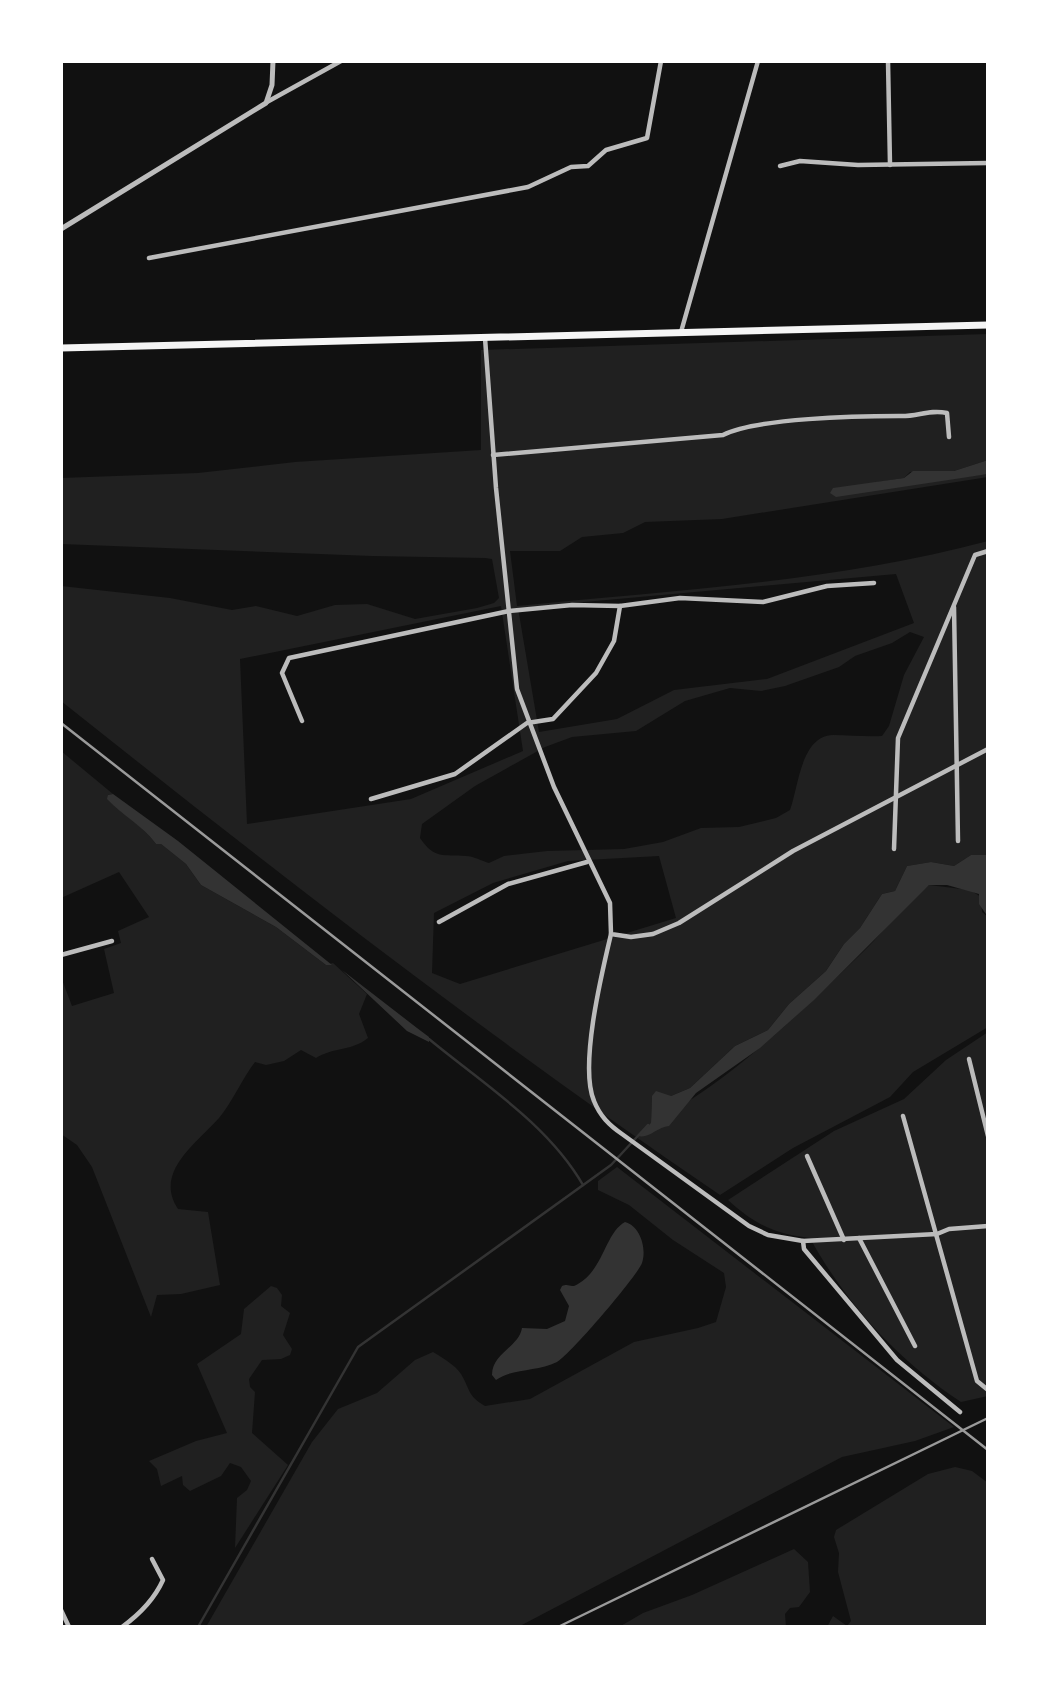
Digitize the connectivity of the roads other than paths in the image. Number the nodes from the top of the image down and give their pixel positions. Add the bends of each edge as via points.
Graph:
1 (273, 61) edge
2 (341, 61) edge
3 (661, 61) edge
4 (758, 61) edge
5 (888, 61) edge
6 (266, 103) junction
7 (988, 163) edge
8 (890, 165) junction
9 (780, 166) dead end
10 (61, 229) edge
11 (149, 258) dead end
12 (988, 325) edge
13 (681, 332) junction
14 (485, 337) junction
15 (61, 348) edge
16 (948, 437) dead end
17 (493, 455) junction
18 (988, 551) edge
19 (874, 583) dead end
20 (954, 604) junction
21 (620, 606) junction
22 (509, 611) junction
23 (302, 721) dead end
24 (527, 723) junction
25 (988, 749) edge
26 (959, 763) junction
27 (898, 794) junction
28 (372, 799) dead end
29 (958, 841) dead end
30 (894, 849) dead end
31 (587, 862) junction
32 (439, 922) dead end
33 (611, 934) junction
34 (112, 941) dead end
35 (61, 955) edge
36 (969, 1059) dead end
37 (903, 1116) dead end
38 (988, 1136) edge
39 (807, 1156) dead end
40 (988, 1226) edge
41 (937, 1234) junction
42 (859, 1238) junction
43 (844, 1240) junction
44 (803, 1241) junction
45 (915, 1346) dead end
46 (988, 1390) edge
47 (960, 1412) dead end
48 (152, 1559) dead end
49 (61, 1610) edge
50 (69, 1627) edge
51 (122, 1627) edge

1 - 6 street
2 - 6 street
3 - 11 street via 647,138 606,150 589,166 571,167 528,187
4 - 13 street
5 - 8 street
6 - 10 street
7 - 8 street
8 - 9 street via 800,161
12 - 13 highway
13 - 14 highway
14 - 15 highway
14 - 17 street
16 - 17 street via 947,413 933,410 902,417 765,424 723,435
17 - 22 street
18 - 20 street via 975,555
19 - 21 street via 827,586 763,602 680,598
20 - 26 street
20 - 27 street via 898,738
21 - 22 street
21 - 24 street via 614,641 597,673 553,719
22 - 23 street via 289,658 282,673
22 - 24 street via 517,690
24 - 28 street via 455,774
24 - 31 street
25 - 26 street
26 - 27 street
26 - 29 street
27 - 30 street
27 - 33 street via 793,851 680,923 653,934
31 - 32 street via 508,884
31 - 33 street via 610,903
33 - 44 street via 595,1000 590,1076 593,1099 605,1121 749,1226 768,1235
34 - 35 street
36 - 38 street
37 - 41 street
39 - 43 street
40 - 41 street
41 - 42 street
41 - 46 street via 977,1381
42 - 43 street
42 - 45 street
43 - 44 street
44 - 47 street via 804,1249 897,1360
48 - 51 street via 163,1580 156,1594
49 - 50 street

